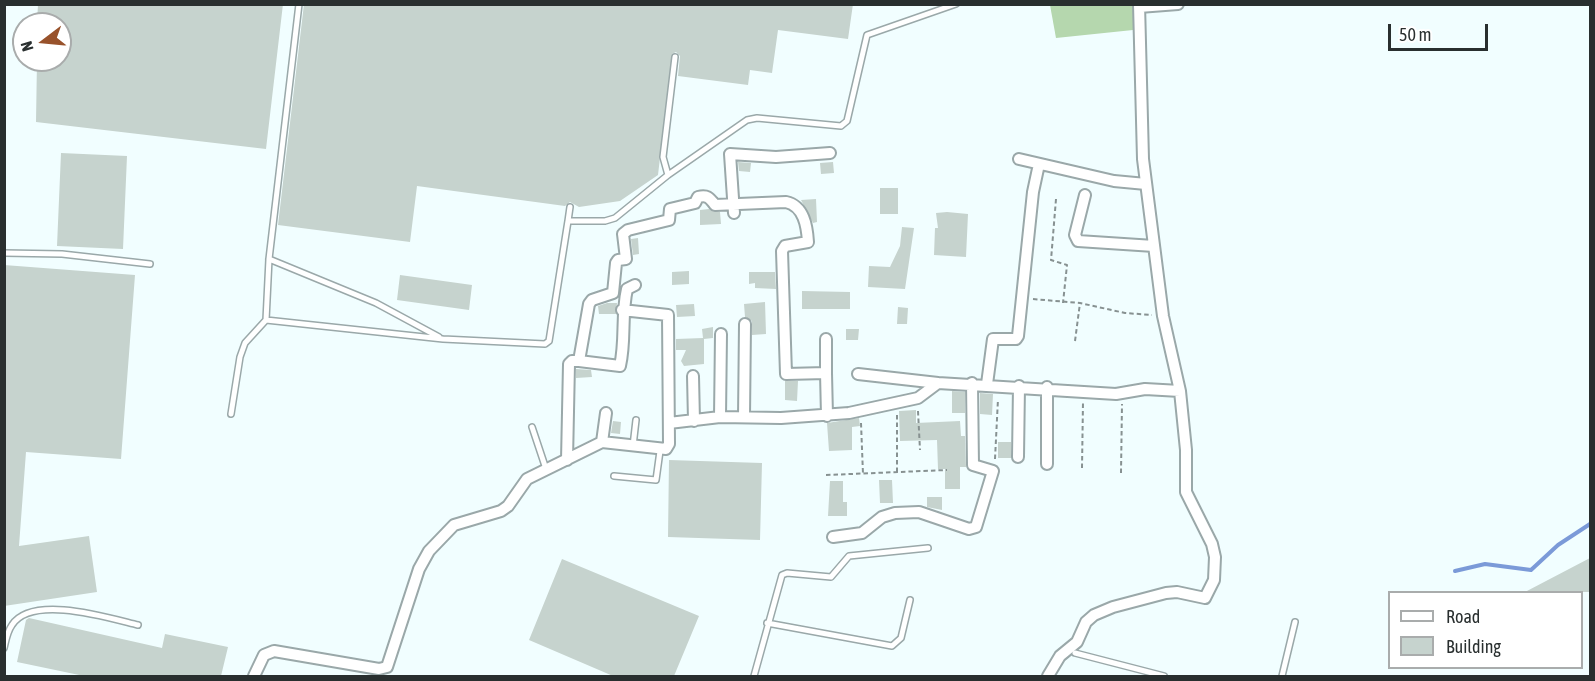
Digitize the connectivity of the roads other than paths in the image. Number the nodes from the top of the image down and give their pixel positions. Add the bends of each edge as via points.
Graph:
1 (299, 4) edge
2 (956, 4) edge
3 (1178, 4) edge
4 (1139, 6) edge
5 (675, 57) dead end
6 (830, 153) dead end
7 (1019, 159) dead end
8 (1039, 164) junction
9 (668, 175) junction
10 (1146, 184) junction
11 (1085, 195) dead end
12 (570, 207) dead end
13 (733, 209) junction
14 (568, 221) junction
15 (1154, 246) junction
16 (4, 253) edge
17 (269, 260) junction
18 (150, 264) dead end
19 (635, 285) dead end
20 (622, 310) junction
21 (266, 320) junction
22 (745, 324) dead end
23 (721, 334) dead end
24 (443, 339) junction
25 (826, 339) dead end
26 (579, 361) junction
27 (826, 373) junction
28 (858, 374) dead end
29 (693, 376) dead end
30 (938, 382) junction
31 (972, 383) junction
32 (993, 384) junction
33 (1019, 386) junction
34 (1047, 387) junction
35 (1180, 391) junction
36 (606, 413) dead end
37 (231, 414) dead end
38 (826, 416) junction
39 (720, 417) junction
40 (744, 417) junction
41 (636, 420) dead end
42 (694, 421) junction
43 (669, 423) junction
44 (532, 427) dead end
45 (602, 442) junction
46 (633, 446) junction
47 (660, 451) junction
48 (1018, 457) dead end
49 (567, 460) junction
50 (1047, 464) dead end
51 (546, 469) junction
52 (614, 476) dead end
53 (833, 537) dead end
54 (928, 548) dead end
55 (910, 600) dead end
56 (1295, 622) dead end
57 (767, 623) junction
58 (138, 625) dead end
59 (4, 648) edge
60 (1075, 653) dead end
61 (254, 676) edge
62 (754, 676) edge
63 (1048, 676) edge
64 (1164, 676) edge
65 (1282, 676) edge

1 - 17 lane
2 - 9 lane via 867,35 847,121 841,126 752,118
3 - 4 street
4 - 10 street
5 - 9 lane via 663,157
6 - 13 street via 776,157 731,153
7 - 8 street
8 - 10 street
8 - 32 street via 1016,339 993,339
9 - 14 lane via 615,218
10 - 15 street
11 - 15 street via 1075,235 1078,241
12 - 14 lane
13 - 26 street via 714,205 709,196 698,197 695,203 669,211 669,220 625,231 626,259 616,263 612,295 589,304
13 - 27 street via 786,202 802,214 808,242 785,246 782,251 786,374
14 - 24 lane via 549,341 538,345
15 - 35 street
16 - 18 lane via 62,254
17 - 21 lane
17 - 24 lane via 376,303
19 - 20 street via 627,289
20 - 26 street via 624,343 620,366
20 - 43 street via 668,315
21 - 24 lane
21 - 37 lane via 245,343
22 - 40 street
23 - 39 street
25 - 27 street
26 - 49 street via 569,364
27 - 38 street
28 - 30 street
29 - 42 street
30 - 31 street
30 - 38 street via 918,398
31 - 32 street
31 - 53 street via 974,465 993,471 973,530 919,512 895,513 882,517 862,533
32 - 33 street
33 - 34 street
33 - 48 street
34 - 35 street via 1084,392
34 - 50 street
35 - 63 street via 1187,497 1212,544 1214,580 1207,597 1166,593 1094,615
36 - 45 street
38 - 40 street
39 - 40 street
39 - 42 street
41 - 46 lane
42 - 43 street
43 - 47 street via 669,444
44 - 51 lane
45 - 46 street
45 - 49 street
46 - 47 street
47 - 52 lane via 656,480
49 - 51 street
51 - 61 street via 528,479 501,511 454,525 429,551 419,569 387,667 379,669 274,651 264,656
54 - 57 lane via 849,556 831,576 787,573 780,578
55 - 57 lane via 901,638 892,646
56 - 65 lane
57 - 62 lane
58 - 59 lane via 75,610 44,610 20,617 12,625
60 - 64 lane

